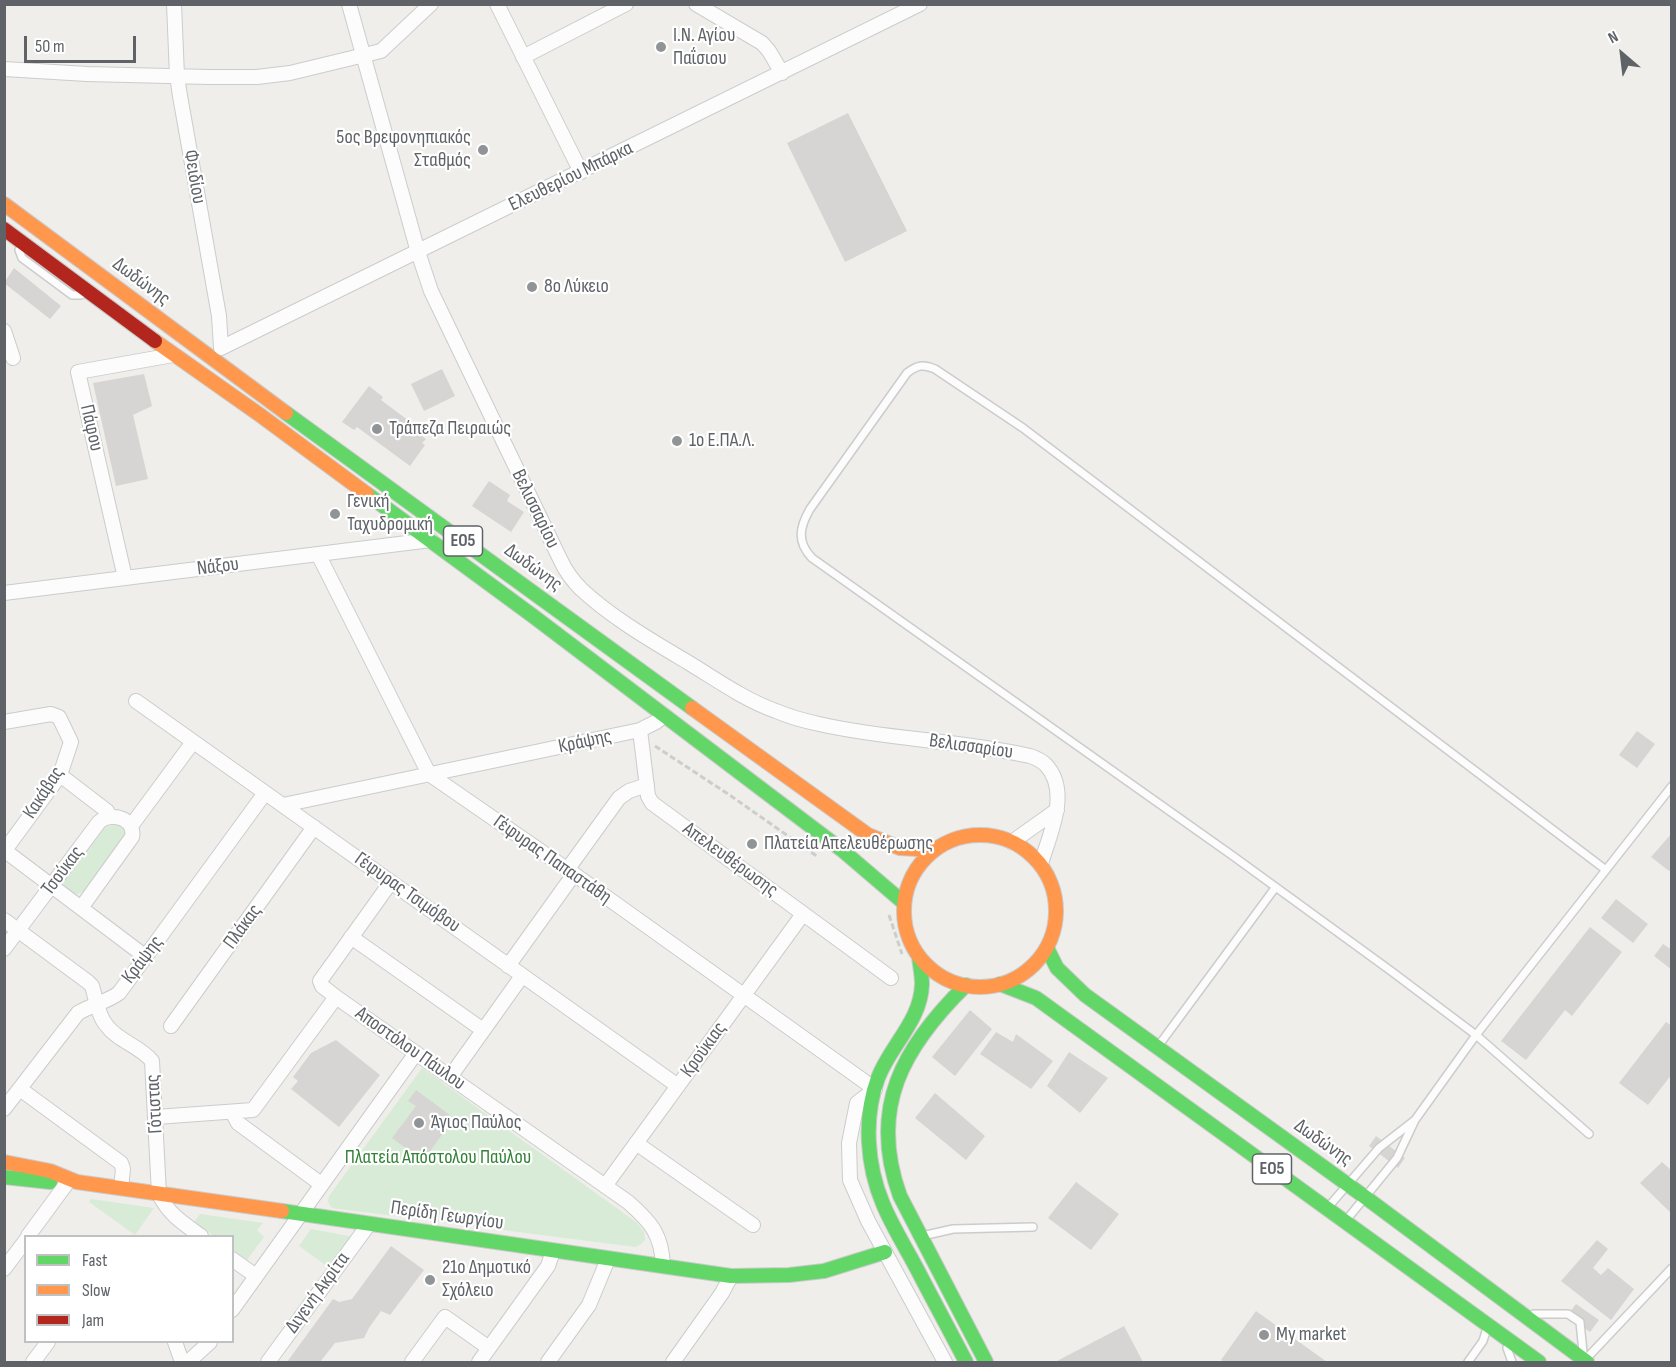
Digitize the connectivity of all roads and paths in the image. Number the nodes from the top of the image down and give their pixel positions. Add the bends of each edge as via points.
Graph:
1 (174, 4) edge
2 (349, 4) edge
3 (431, 4) edge
4 (497, 4) edge
5 (626, 4) edge
6 (696, 4) edge
7 (920, 4) edge
8 (364, 56) junction
9 (523, 57) junction
10 (4, 69) edge
11 (782, 73) junction
12 (177, 76) junction
13 (581, 172) junction
14 (4, 204) edge
15 (8, 231) edge
16 (418, 252) junction
17 (4, 331) edge
18 (221, 348) junction
19 (204, 353) junction
20 (173, 354) junction
21 (13, 358) dead end
22 (219, 364) junction
23 (431, 540) junction
24 (318, 554) junction
25 (125, 578) junction
26 (4, 593) edge
27 (136, 701) dead end
28 (664, 716) junction
29 (4, 722) edge
30 (640, 730) junction
31 (193, 742) junction
32 (651, 743) dead end
33 (429, 774) junction
34 (60, 776) junction
35 (647, 785) junction
36 (1671, 786) edge
37 (266, 793) junction
38 (283, 805) junction
39 (1057, 810) junction
40 (110, 816) junction
41 (131, 826) junction
42 (314, 827) junction
43 (1012, 842) junction
44 (5, 850) edge
45 (934, 850) junction
46 (819, 858) dead end
47 (1041, 864) junction
48 (1606, 870) junction
49 (570, 872) junction
50 (391, 882) junction
51 (51, 886) junction
52 (1275, 888) junction
53 (904, 903) junction
54 (81, 908) junction
55 (888, 913) dead end
56 (803, 914) junction
57 (4, 920) edge
58 (18, 930) junction
59 (351, 937) junction
60 (1047, 948) junction
61 (4, 949) edge
62 (146, 957) junction
63 (919, 957) junction
64 (904, 960) dead end
65 (508, 966) junction
66 (522, 976) junction
67 (891, 978) dead end
68 (1000, 984) junction
69 (966, 986) junction
70 (744, 995) junction
71 (336, 997) junction
72 (97, 1003) junction
73 (171, 1026) dead end
74 (483, 1030) junction
75 (1476, 1035) junction
76 (1157, 1047) junction
77 (416, 1053) junction
78 (450, 1077) junction
79 (678, 1086) junction
80 (20, 1089) junction
81 (875, 1089) junction
82 (4, 1109) edge
83 (232, 1112) junction
84 (156, 1117) junction
85 (1414, 1120) junction
86 (1589, 1134) dead end
87 (636, 1143) junction
88 (4, 1162) edge
89 (4, 1177) edge
90 (72, 1182) junction
91 (321, 1184) junction
92 (1347, 1184) junction
93 (605, 1186) junction
94 (121, 1188) junction
95 (159, 1194) junction
96 (1365, 1197) junction
97 (1327, 1208) junction
98 (301, 1214) junction
99 (1345, 1222) junction
100 (369, 1224) junction
101 (753, 1226) dead end
102 (1033, 1227) dead end
103 (30, 1235) edge
104 (200, 1235) edge
105 (921, 1236) junction
106 (24, 1242) edge
107 (553, 1251) junction
108 (885, 1252) junction
109 (608, 1258) junction
110 (234, 1260) edge
111 (663, 1266) junction
112 (1671, 1268) edge
113 (4, 1269) edge
114 (256, 1276) junction
115 (731, 1276) junction
116 (234, 1307) edge
117 (1523, 1314) junction
118 (1487, 1325) junction
119 (1503, 1337) junction
120 (47, 1343) edge
121 (176, 1343) edge
122 (208, 1343) edge
123 (489, 1348) junction
124 (33, 1362) edge
125 (182, 1362) edge
126 (188, 1362) edge
127 (268, 1362) edge
128 (412, 1362) edge
129 (479, 1362) edge
130 (548, 1362) edge
131 (673, 1362) edge
132 (945, 1362) edge
133 (966, 1362) edge
134 (986, 1362) edge
135 (1468, 1362) edge
136 (1512, 1362) edge
137 (1539, 1362) edge
138 (1585, 1362) edge

1 - 12 street, Φειδίου
2 - 8 street, Βελισσαρίου
3 - 8 street via 381,51
4 - 9 street
5 - 9 street
6 - 11 street via 762,43
7 - 11 street, Ελευθερίου Μπάρκα
8 - 12 street via 267,76
8 - 16 street, Βελισσαρίου
9 - 13 street
10 - 12 street
11 - 13 street, Ελευθερίου Μπάρκα
12 - 18 street, Φειδίου via 219,316
13 - 16 street, Ελευθερίου Μπάρκα
14 - 19 main road, Δωδώνης / ΕΟ5
15 - 20 main road, Δωδώνης / ΕΟ5
16 - 18 street, Ελευθερίου Μπάρκα
16 - 39 street, Βελισσαρίου via 435,300 560,559 587,594 735,692 776,711 819,724 1032,757 1046,765 1054,779
17 - 21 street
18 - 19 street, Ελευθερίου Μπάρκα
18 - 22 street, Φειδίου
19 - 22 main road, Δωδώνης / ΕΟ5
20 - 23 main road, Δωδώνης / ΕΟ5
20 - 25 street, Πάφου via 78,372
22 - 45 main road, Δωδώνης / ΕΟ5 via 868,835 898,849
23 - 24 street, Νάξου
23 - 28 main road, Δωδώνης / ΕΟ5
24 - 25 street, Νάξου
24 - 33 street, Γέφυρας Παπαστάθη
25 - 26 street, Νάξου
27 - 31 street, Γέφυρας Τσιμόβου
28 - 30 street
28 - 53 main road, Δωδώνης / ΕΟ5 via 842,850
29 - 34 street, Κακάβας via 51,714 59,717 71,742
30 - 33 street, Κράψης
30 - 35 street, Απελευθέρωσης
31 - 37 street, Γέφυρας Τσιμόβου
31 - 41 street, Τσούκας
32 - 46 path
33 - 38 street, Κράψης
33 - 49 street, Γέφυρας Παπαστάθη
34 - 40 street
34 - 44 street, Κακάβας
35 - 49 street via 619,798
35 - 56 street, Απελευθέρωσης via 653,804
36 - 48 lane
37 - 38 street, Γέφυρας Τσιμόβου
37 - 62 street, Κράψης
38 - 42 street, Γέφυρας Τσιμόβου
39 - 43 street
39 - 47 street, Βελισσαρίου
40 - 41 street
40 - 51 street, Τσούκας via 99,822
41 - 54 street, Τσούκας via 134,833 129,843
42 - 50 street, Γέφυρας Τσιμόβου
42 - 73 street, Πλάκας
43 - 45 main road, Δωδώνης / ΕΟ5 via 975,835 947,842
43 - 47 main road, Δωδώνης / ΕΟ5
44 - 51 street
45 - 53 main road, Δωδώνης / ΕΟ5 via 914,872
47 - 60 main road, Δωδώνης / ΕΟ5 via 1054,890 1056,905 1056,920
48 - 52 lane via 1023,428 935,369 923,364 915,366 810,509 802,523 800,538 804,549
48 - 75 lane
49 - 65 street
49 - 70 street, Γέφυρας Παπαστάθη
50 - 59 street
50 - 65 street, Γέφυρας Τσιμόβου
51 - 54 street
51 - 58 street, Τσούκας
52 - 75 lane
52 - 76 lane
53 - 63 main road, Δωδώνης / ΕΟ5 via 906,930
54 - 62 street
55 - 64 path
56 - 67 street, Απελευθέρωσης
56 - 70 street, Κρούκιας
57 - 58 street, Γότιστας
58 - 61 street, Τσούκας
58 - 72 street, Γότιστας via 88,982
59 - 71 street via 320,981
59 - 74 street
60 - 68 main road, Δωδώνης / ΕΟ5 via 1027,970
60 - 76 main road, Δωδώνης / ΕΟ5 via 1064,977
62 - 72 street, Κράψης via 119,993
63 - 69 main road, Δωδώνης / ΕΟ5 via 942,977
63 - 81 main road via 922,984 917,1011 885,1061
65 - 66 street, Γέφυρας Τσιμόβου
66 - 74 street
66 - 79 street, Γέφυρας Τσιμόβου
68 - 69 main road, Δωδώνης / ΕΟ5
68 - 97 main road, Δωδώνης / ΕΟ5 via 1036,998
69 - 105 main road via 936,1015 912,1052 899,1077 889,1111 886,1145 891,1172
70 - 79 street, Κρούκιας
70 - 81 street, Γέφυρας Παπαστάθη
71 - 77 street, Αποστόλου Πάυλου
71 - 83 street via 255,1107
72 - 80 street, Κράψης via 74,1018
72 - 84 street, Γότιστας via 109,1029 152,1061
74 - 78 street
75 - 85 lane
75 - 86 lane
76 - 92 main road, Δωδώνης / ΕΟ5
77 - 78 street, Αποστόλου Πάυλου
77 - 91 street
78 - 93 street, Αποστόλου Πάυλου
79 - 87 street, Κρούκιας
80 - 82 street, Κράψης
80 - 94 street via 119,1162 123,1169
81 - 108 street via 857,1103 849,1143 849,1168 859,1204
81 - 133 main road via 868,1135 875,1184
83 - 84 street
83 - 91 street via 238,1123
84 - 95 street, Γότιστας
85 - 92 lane via 1379,1148
85 - 96 lane via 1397,1158
87 - 93 street, Κρούκιας
87 - 101 street
88 - 90 main road, Περίδη Γεωργίου via 50,1171
89 - 90 main road
90 - 94 main road, Περίδη Γεωργίου
90 - 103 street
91 - 98 street
92 - 96 main road, Δωδώνης / ΕΟ5
92 - 97 lane
93 - 111 street, Αποστόλου Πάυλου via 654,1229 662,1246
94 - 95 main road, Περίδη Γεωργίου
95 - 98 main road, Περίδη Γεωργίου
95 - 104 street via 173,1216
96 - 99 lane
96 - 117 main road, Δωδώνης / ΕΟ5
97 - 99 main road, Δωδώνης / ΕΟ5
98 - 100 main road, Περίδη Γεωργίου
98 - 114 street
99 - 118 main road, Δωδώνης / ΕΟ5
100 - 107 main road, Περίδη Γεωργίου
100 - 127 street, Διγενή Ακρίτα
102 - 105 lane via 953,1229
105 - 134 main road
106 - 113 street
107 - 109 main road, Περίδη Γεωργίου
107 - 123 street via 548,1266
108 - 115 main road, Περίδη Γεωργίου via 824,1271
108 - 132 street
109 - 111 main road, Περίδη Γεωργίου
109 - 130 street via 589,1305
110 - 114 street
111 - 115 main road, Περίδη Γεωργίου
112 - 138 lane
114 - 116 street
115 - 131 street
117 - 138 main road, Δωδώνης / ΕΟ5
117 - 138 lane via 1568,1314 1580,1322
118 - 119 main road, Δωδώνης / ΕΟ5
118 - 135 lane via 1483,1341
119 - 136 lane
119 - 137 main road, Δωδώνης / ΕΟ5
120 - 124 street
121 - 125 street
122 - 126 street
123 - 128 street via 445,1317
123 - 129 street

